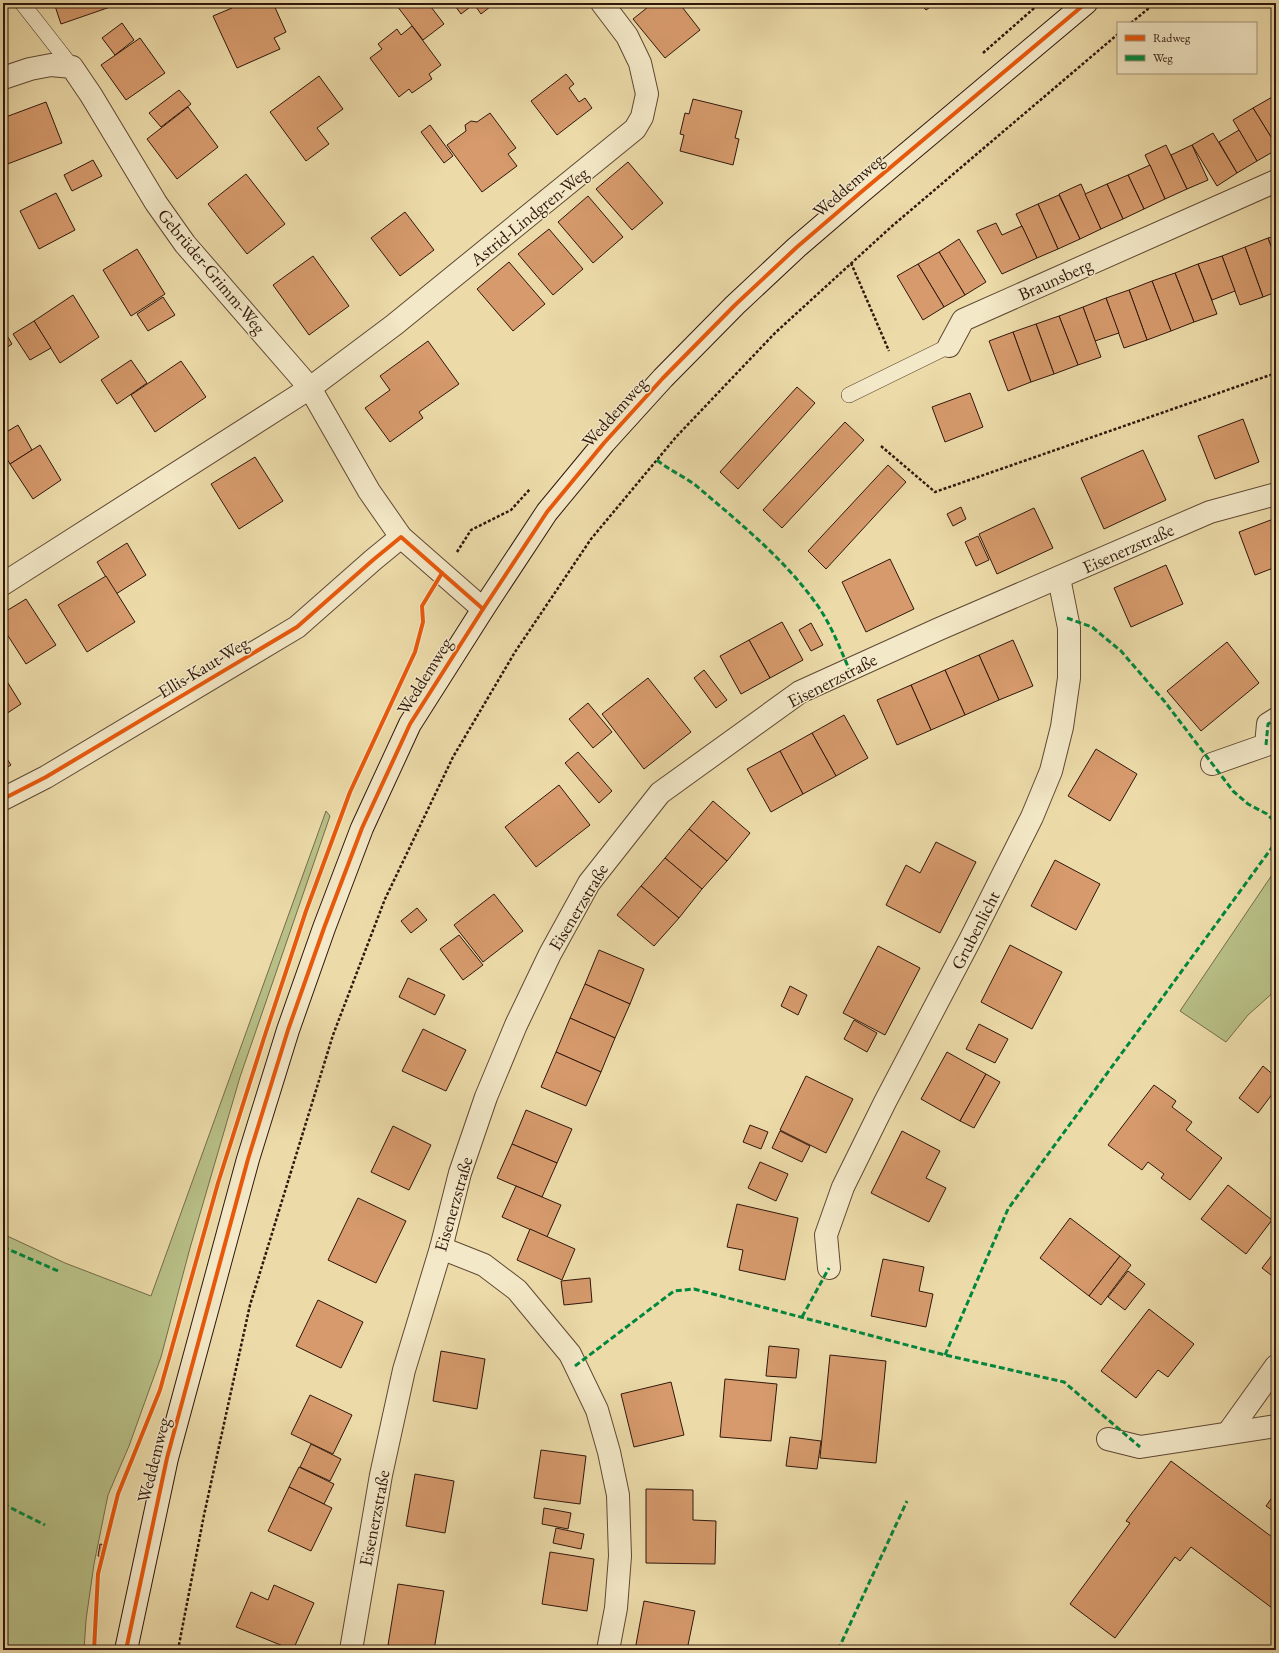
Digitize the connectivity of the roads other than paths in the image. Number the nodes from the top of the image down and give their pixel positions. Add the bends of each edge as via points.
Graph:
1 (22, 3) edge
2 (602, 3) edge
3 (1086, 3) edge
4 (72, 67) junction
5 (3, 78) edge
6 (1276, 181) edge
7 (949, 346) joint
8 (310, 388) junction
9 (849, 395) dead end
10 (1276, 494) edge
11 (401, 537) junction
12 (1059, 578) junction
13 (3, 584) edge
14 (482, 610) junction
15 (1276, 719) edge
16 (1212, 764) dead end
17 (3, 799) edge
18 (441, 1248) junction
19 (829, 1268) dead end
20 (1276, 1366) edge
21 (1276, 1426) edge
22 (1228, 1432) junction
23 (1108, 1439) dead end
24 (126, 1650) edge
25 (351, 1650) edge
26 (608, 1650) edge

1 - 4 lane, Gebrüder-Grimm-Weg
2 - 8 street, Astrid-Lindgren-Weg via 627,36 640,63 647,94 642,117 635,129 394,325
3 - 14 street, Weddemweg via 854,198 729,310 663,378 547,512
4 - 5 street via 51,65 30,68
4 - 8 street, Gebrüder-Grimm-Weg via 156,203 185,244
6 - 7 street, Braunsberg via 962,320
7 - 9 lane, Braunsberg
8 - 11 street, Gebrüder-Grimm-Weg via 369,491
8 - 13 street
10 - 12 street, Eisenerzstraße via 1210,512
11 - 14 street, Gebrüder-Grimm-Weg
11 - 17 street, Ellis-Kaut-Weg via 297,627 46,777
12 - 18 street, Eisenerzstraße via 800,692 660,793 588,883 550,954 516,1025 486,1097 460,1173
12 - 19 street, Grubenlicht via 1069,628 1069,678 1062,727 1051,770 1032,817 843,1187 826,1235
14 - 24 street, Weddemweg via 410,724 362,828 291,1023 248,1159 169,1451
15 - 16 street via 1268,724 1266,745
18 - 25 street, Eisenerzstraße via 404,1370 381,1475
18 - 26 street via 484,1265 517,1290 570,1354 596,1410 609,1452 618,1495 620,1556 616,1608
20 - 22 street
21 - 22 street
22 - 23 street via 1140,1447

